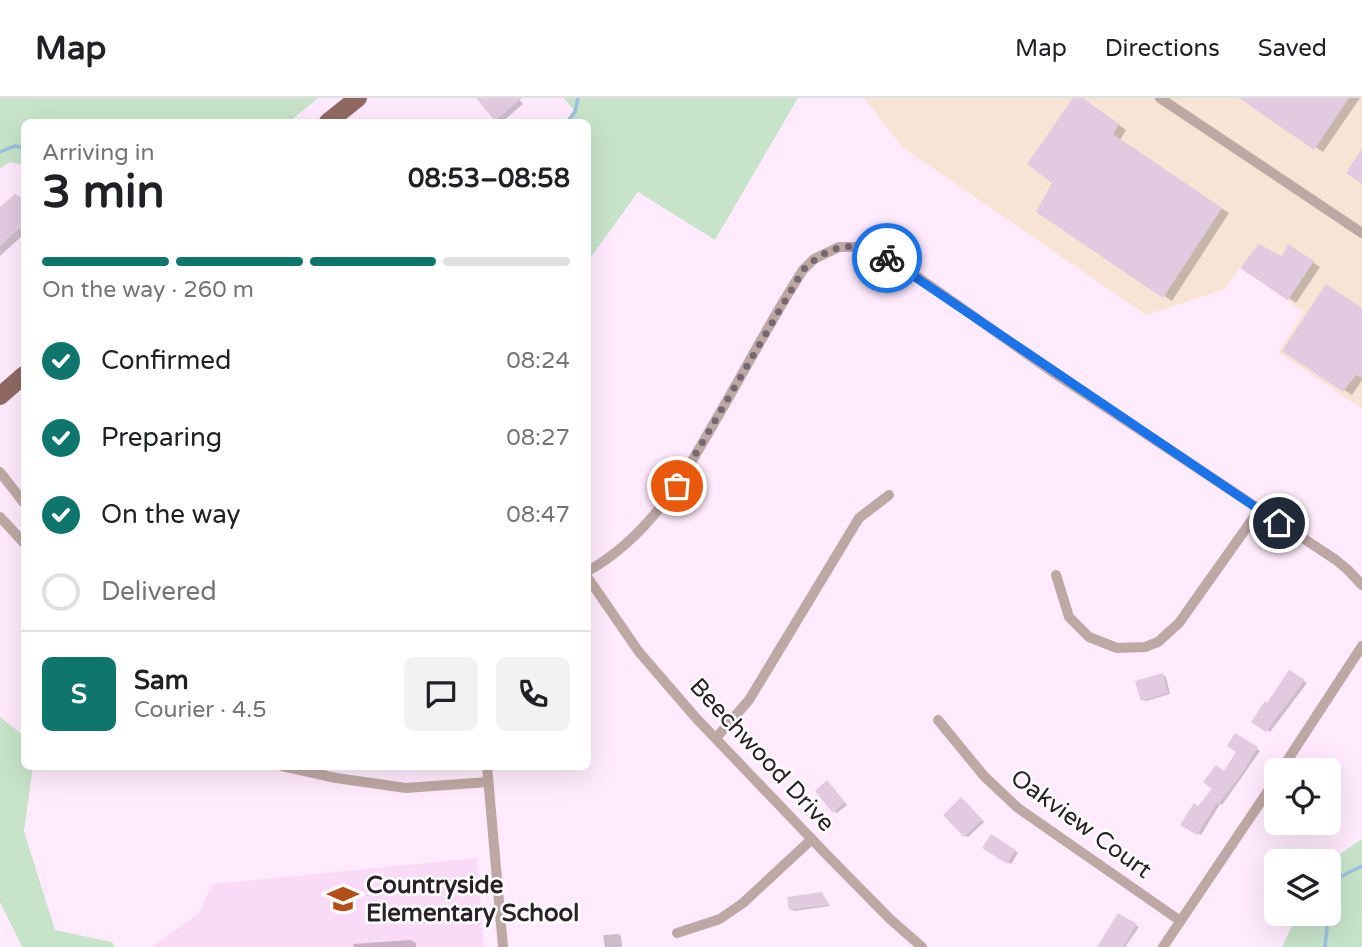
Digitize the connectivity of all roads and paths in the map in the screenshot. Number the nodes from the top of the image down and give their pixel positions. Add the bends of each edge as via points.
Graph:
1 (358, 98) edge
2 (1160, 98) edge
3 (332, 119) edge
4 (1362, 233) edge
5 (21, 378) edge
6 (0, 396) edge
7 (0, 472) edge
8 (889, 495) dead end
9 (21, 499) edge
10 (1259, 510) junction
11 (0, 517) edge
12 (21, 540) edge
13 (591, 569) edge
14 (1056, 575) dead end
15 (591, 582) edge
16 (1362, 584) edge
17 (1362, 646) edge
18 (938, 720) dead end
19 (716, 738) junction
20 (1290, 758) edge
21 (302, 770) edge
22 (487, 770) edge
23 (488, 782) junction
24 (1264, 796) edge
25 (812, 839) junction
26 (1179, 920) junction
27 (677, 933) dead end
28 (503, 947) edge
29 (922, 947) edge
30 (1163, 947) edge

1 - 3 main road
2 - 4 street
5 - 6 main road
7 - 9 street
8 - 19 street via 859,518 749,700
10 - 13 street via 915,275 870,250 850,246 827,251 803,270 667,501 631,540
10 - 14 street via 1180,623 1145,647 1117,648 1089,638 1069,618
10 - 16 street via 1336,560
11 - 12 street
15 - 19 street, Beechwood Drive via 650,666
17 - 20 street
18 - 26 street, Oakview Court via 984,776 1018,808
19 - 25 street, Beechwood Drive
21 - 23 street via 407,788
22 - 23 street
23 - 28 street
24 - 26 street
25 - 27 street via 743,903 709,925
25 - 29 street, Beechwood Drive
26 - 30 street

